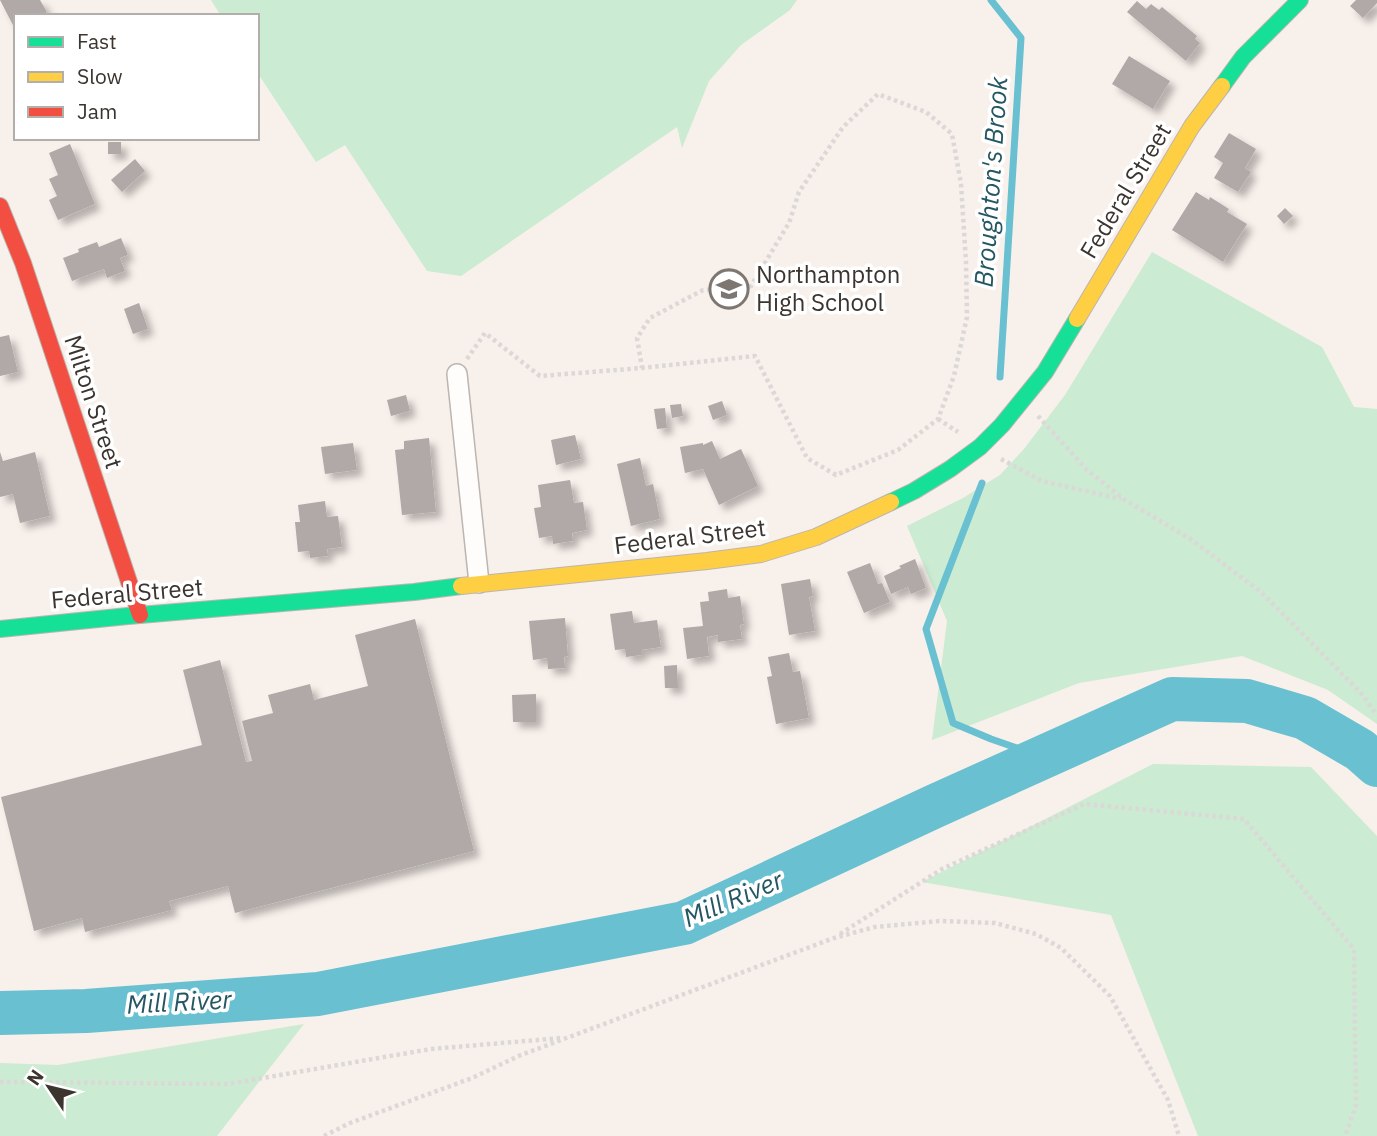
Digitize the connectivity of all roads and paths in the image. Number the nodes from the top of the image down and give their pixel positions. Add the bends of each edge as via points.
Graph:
1 (1300, 0) edge
2 (0, 206) edge
3 (642, 368) junction
4 (457, 374) joint
5 (1023, 400) junction
6 (938, 419) junction
7 (980, 447) junction
8 (1125, 500) junction
9 (479, 583) junction
10 (140, 615) junction
11 (0, 629) edge
12 (1377, 715) edge
13 (834, 938) junction
14 (569, 1037) junction
15 (0, 1082) edge
16 (324, 1136) edge
17 (1179, 1136) edge
18 (1346, 1136) edge

1 - 5 street, Federal Street via 1243,57 1192,127 1045,372
2 - 10 street, Milton Street
3 - 4 path via 540,376 485,333
3 - 6 path via 755,356 807,458 836,475 898,450
3 - 6 path via 638,338 650,318 703,290 751,286 789,223 799,192 843,127 878,94 926,112 952,134 961,184 967,317 954,376
4 - 9 street
5 - 7 street, Federal Street
5 - 8 path via 1087,470
6 - 7 path
7 - 8 path via 1042,481
7 - 9 street, Federal Street via 914,491 816,537 761,554
8 - 12 path via 1189,538 1261,592
9 - 10 street, Federal Street
10 - 11 street, Federal Street
13 - 14 path
13 - 17 path via 875,927 940,921 995,923 1036,934 1060,948 1110,996 1168,1100
13 - 18 path via 942,869 1084,804 1244,819 1354,949 1356,1106
14 - 15 path via 431,1049 228,1084
14 - 16 path

